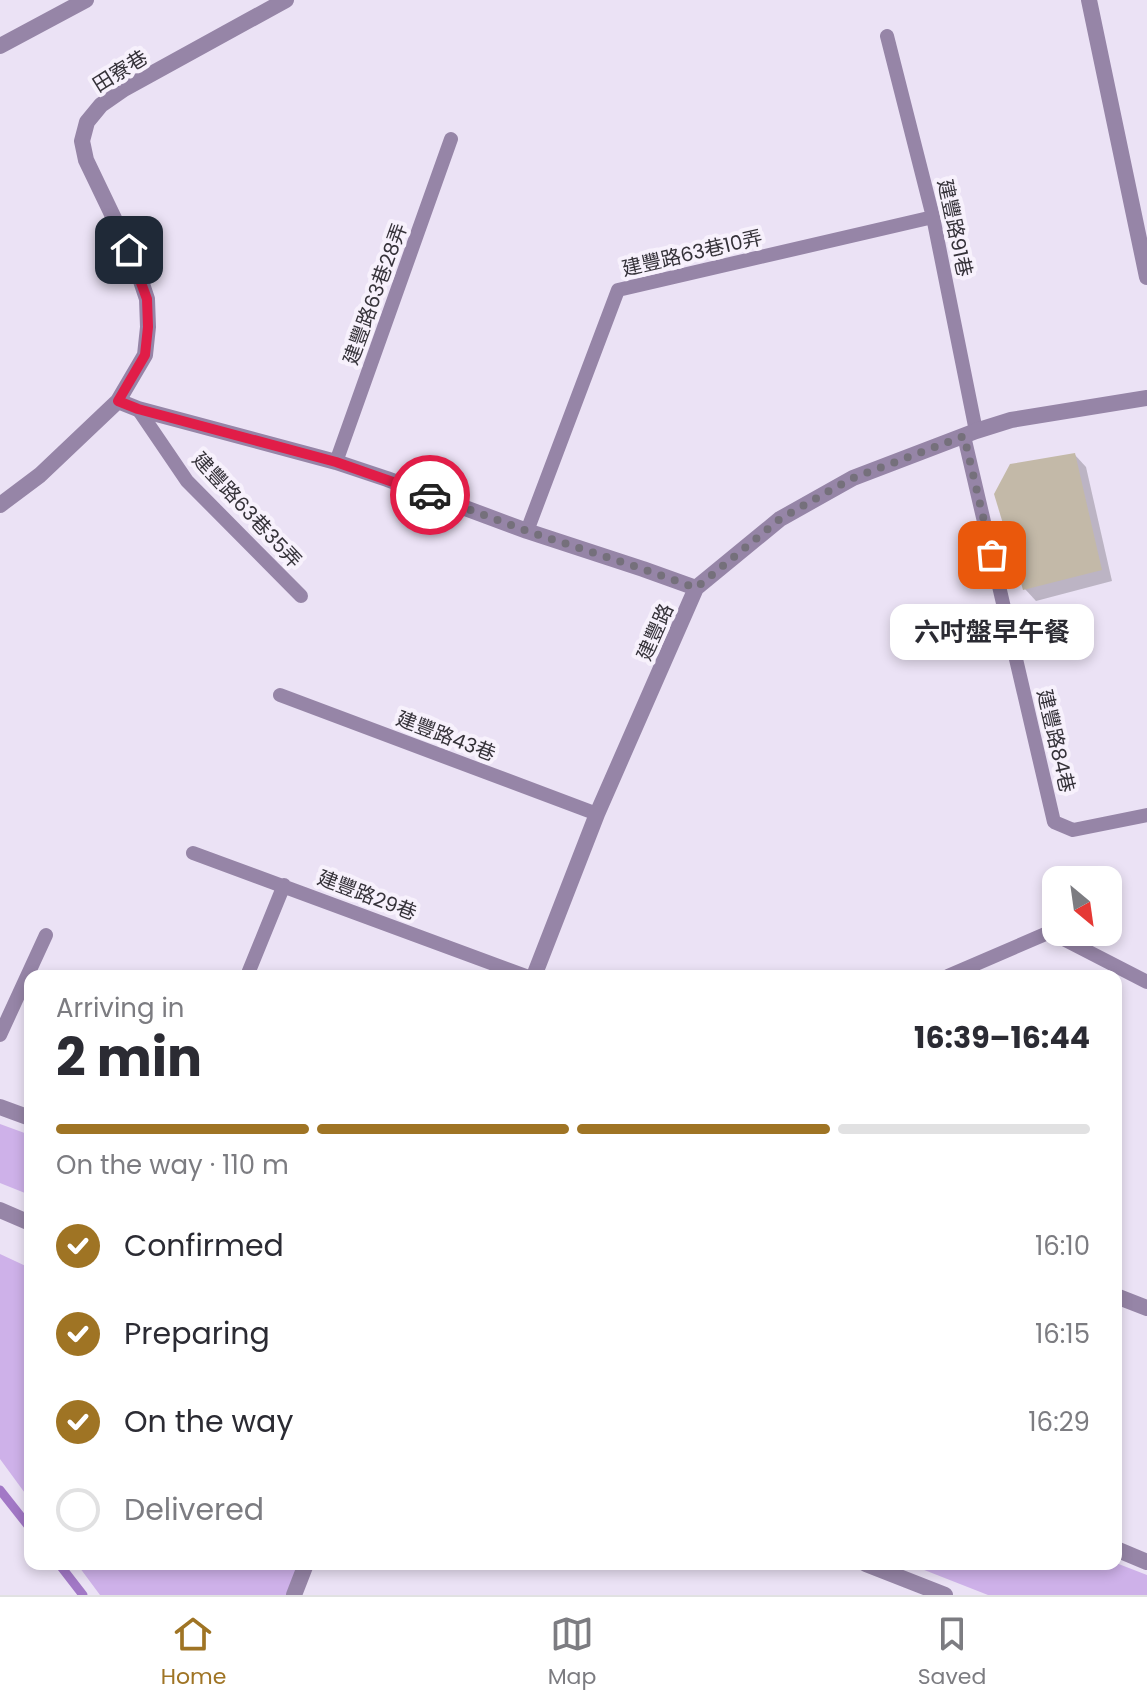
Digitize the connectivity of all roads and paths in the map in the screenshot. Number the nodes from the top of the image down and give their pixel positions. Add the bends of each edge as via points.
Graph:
1 (86, 0) edge
2 (286, 0) edge
3 (1089, 0) edge
4 (887, 36) dead end
5 (0, 46) edge
6 (451, 139) dead end
7 (933, 217) junction
8 (1147, 277) edge
9 (1147, 398) edge
10 (118, 401) junction
11 (138, 409) junction
12 (970, 434) junction
13 (336, 462) junction
14 (0, 505) edge
15 (527, 531) junction
16 (696, 588) junction
17 (301, 596) dead end
18 (280, 695) dead end
19 (597, 814) junction
20 (1147, 815) edge
21 (193, 853) dead end
22 (284, 885) junction
23 (46, 935) dead end
24 (1108, 961) junction
25 (30, 970) edge
26 (249, 970) edge
27 (510, 970) edge
28 (536, 970) edge
29 (962, 970) edge
30 (1104, 970) edge
31 (1147, 982) edge
32 (24, 983) edge
33 (0, 1035) edge
34 (0, 1107) edge
35 (24, 1116) edge
36 (0, 1210) edge
37 (24, 1220) edge
38 (1122, 1298) edge
39 (1147, 1308) edge
40 (1122, 1552) edge
41 (1147, 1562) edge
42 (305, 1570) edge
43 (881, 1570) edge
44 (300, 1593) edge
45 (945, 1595) edge

1 - 5 street
2 - 10 street, 田寮巷 via 124,89 87,122 82,141 86,160 147,299 145,355
3 - 8 street
4 - 7 lane, 建豐路91巷
6 - 13 lane, 建豐路63巷28弄
7 - 12 lane, 建豐路91巷
7 - 15 lane, 建豐路63巷10弄 via 618,290
9 - 12 street, 建豐路 via 1011,420
10 - 11 street
10 - 14 street, 田寮巷
11 - 13 street
11 - 17 lane, 建豐路63巷35弄 via 187,481
12 - 16 street, 建豐路 via 853,478 792,512
12 - 20 lane, 建豐路84巷 via 1054,822 1073,830
13 - 15 street
15 - 16 street
16 - 19 street, 建豐路
18 - 19 lane, 建豐路43巷
19 - 28 street, 建豐路
21 - 22 lane, 建豐路29巷
22 - 26 lane
22 - 27 lane, 建豐路29巷
23 - 25 lane
24 - 29 lane via 1050,932
24 - 30 lane
24 - 31 lane
32 - 33 lane
34 - 35 street
36 - 37 street
38 - 39 street
40 - 41 street
42 - 44 street
43 - 45 street

